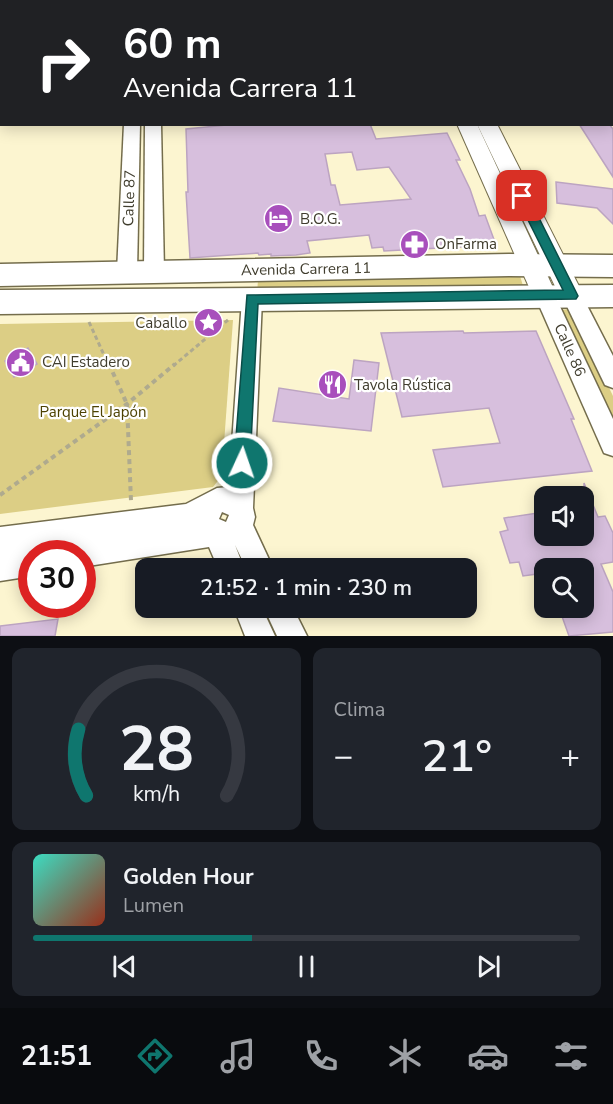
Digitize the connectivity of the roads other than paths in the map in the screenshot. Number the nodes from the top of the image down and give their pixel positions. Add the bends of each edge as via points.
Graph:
1 (132, 126) edge
2 (153, 126) edge
3 (468, 126) edge
4 (488, 126) edge
5 (544, 265) junction
6 (613, 266) edge
7 (140, 272) junction
8 (0, 275) edge
9 (558, 296) junction
10 (613, 296) edge
11 (252, 299) junction
12 (0, 302) edge
13 (613, 378) edge
14 (613, 445) edge
15 (224, 522) junction
16 (0, 540) edge
17 (96, 551) edge
18 (229, 558) edge
19 (252, 558) edge
20 (18, 564) edge
21 (0, 567) edge
22 (252, 618) edge
23 (283, 618) edge
24 (260, 636) edge
25 (291, 636) edge

1 - 7 street, Calle 87
2 - 7 street, Calle 87
3 - 5 street, Calle 86
4 - 5 street, Calle 86
5 - 6 main road, Avenida Carrera 11
5 - 7 main road, Avenida Carrera 11
5 - 9 street, Calle 86
7 - 8 main road, Avenida Carrera 11
9 - 10 main road, Avenida Carrera 11
9 - 11 main road, Avenida Carrera 11
9 - 13 street, Calle 86
9 - 14 street, Calle 86
11 - 12 main road, Avenida Carrera 11
11 - 15 street
15 - 16 street via 186,517
15 - 17 street
15 - 18 street
15 - 19 street
20 - 21 street
22 - 24 street
23 - 25 street

